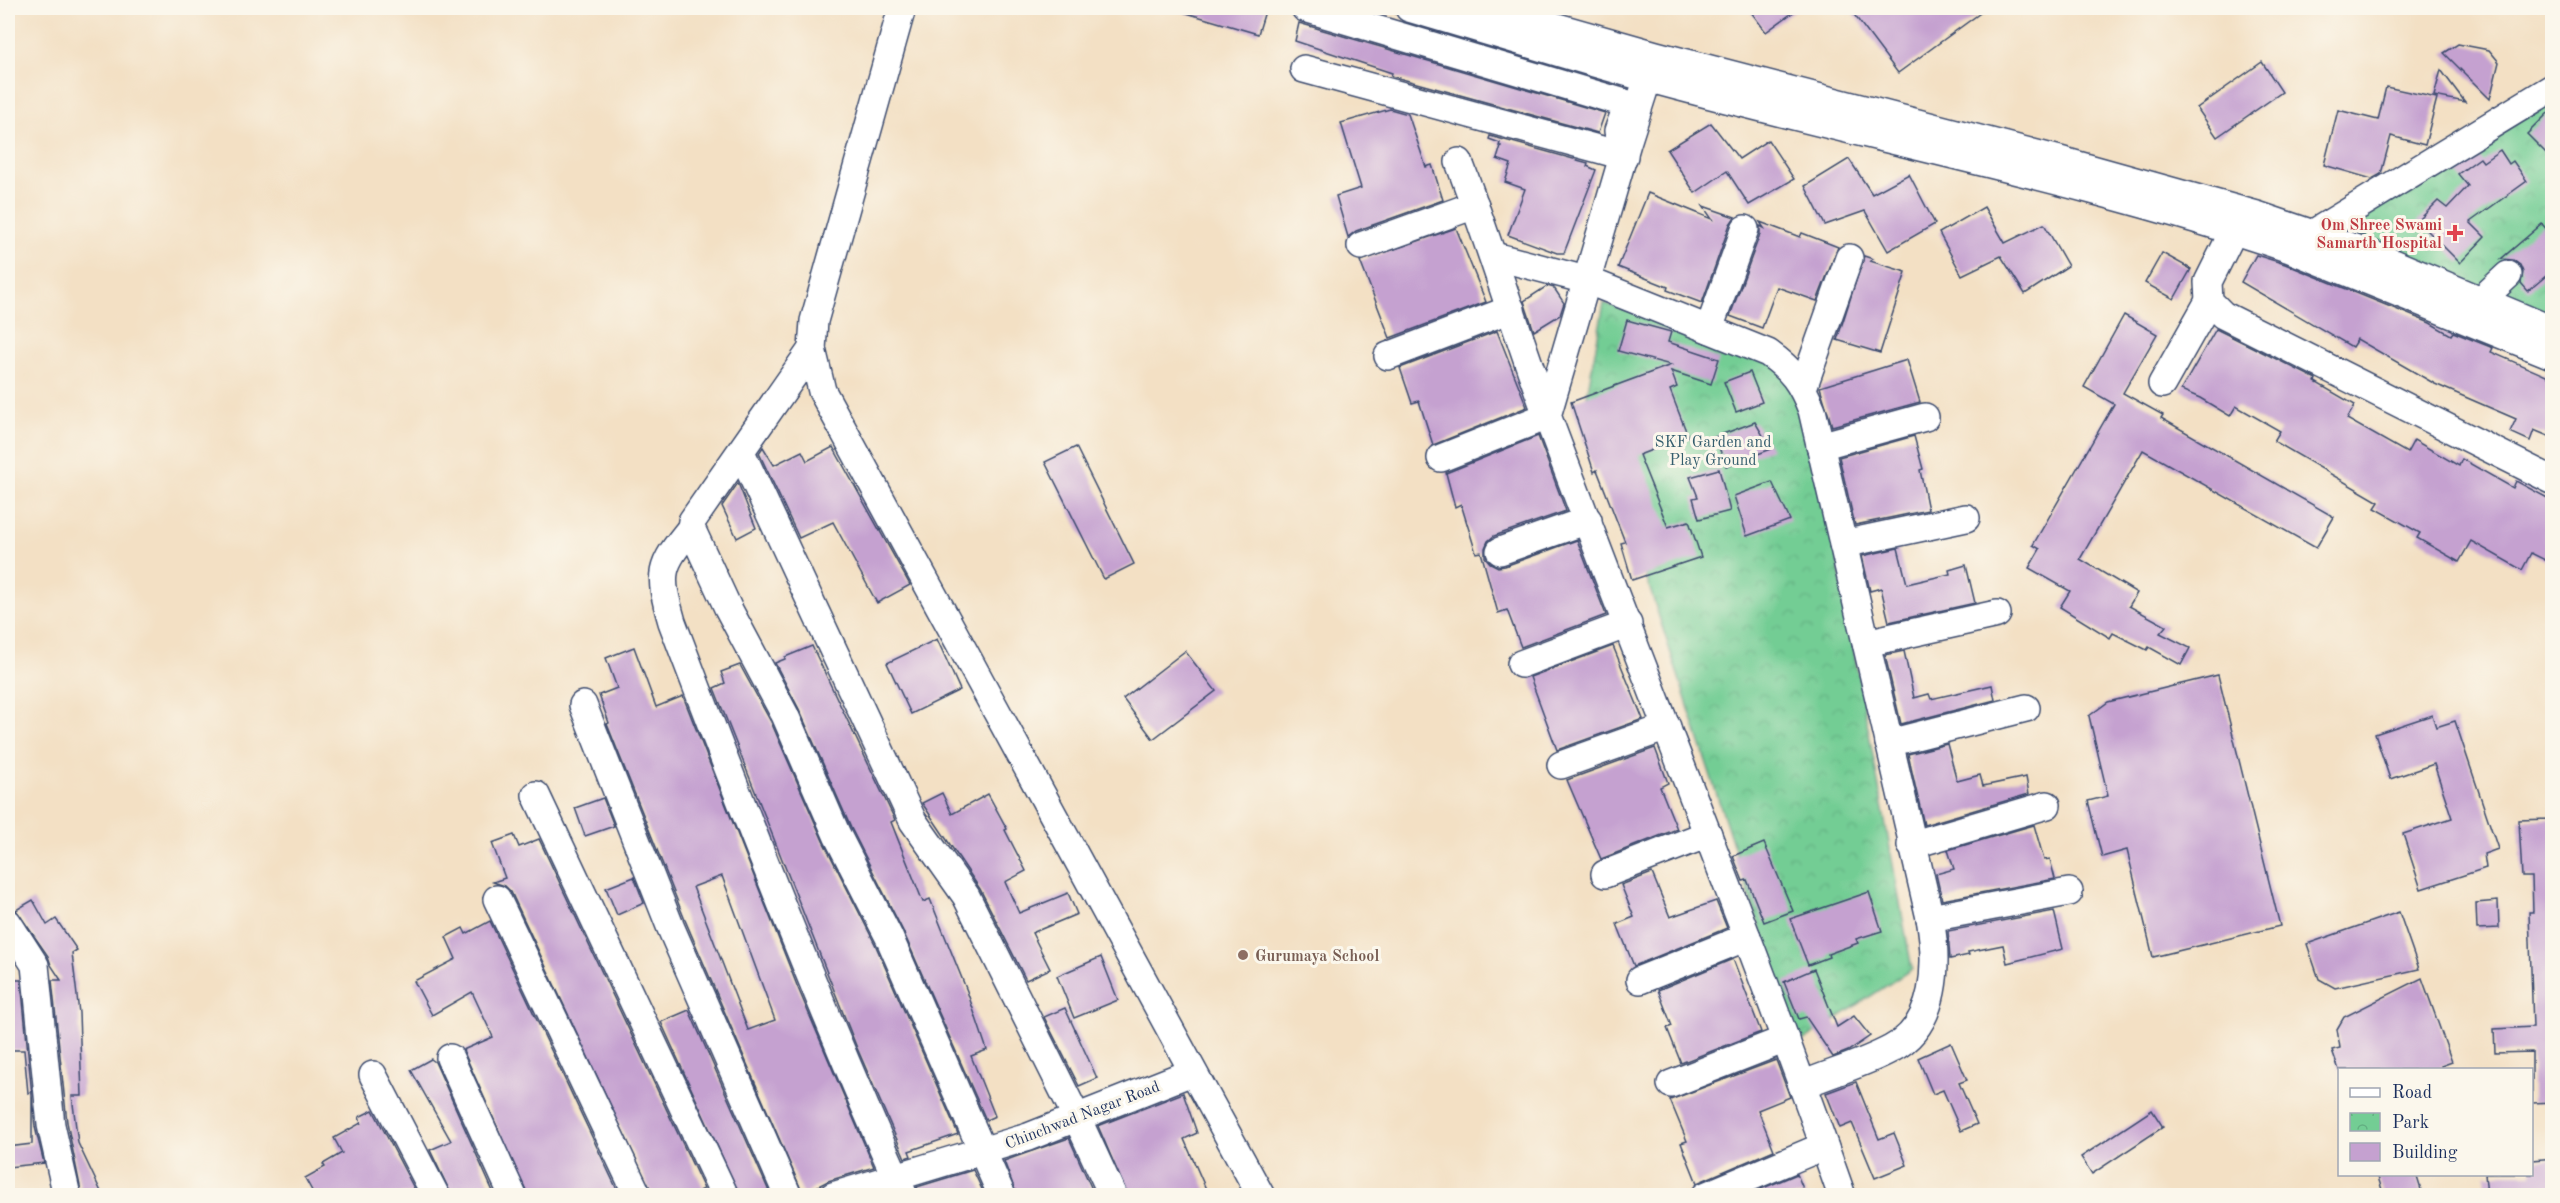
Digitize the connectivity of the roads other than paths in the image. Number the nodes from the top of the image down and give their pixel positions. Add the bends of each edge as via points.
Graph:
1 (902, 8) edge
2 (1305, 8) edge
3 (1409, 8) edge
4 (1490, 8) edge
5 (1652, 67) junction
6 (1304, 69) dead end
7 (2553, 88) edge
8 (1619, 148) junction
9 (1459, 162) dead end
10 (1475, 205) junction
11 (1746, 229) dead end
12 (2234, 230) junction
13 (2312, 232) junction
14 (1361, 246) dead end
15 (2290, 249) junction
16 (1494, 256) junction
17 (1849, 258) dead end
18 (2508, 275) dead end
19 (1586, 280) junction
20 (2481, 300) junction
21 (2209, 301) junction
22 (1511, 309) junction
23 (1709, 329) junction
24 (2553, 330) edge
25 (812, 349) junction
26 (2553, 355) edge
27 (1388, 356) dead end
28 (2162, 384) dead end
29 (1803, 388) junction
30 (1547, 416) junction
31 (1925, 417) dead end
32 (1820, 446) junction
33 (741, 452) junction
34 (1440, 458) dead end
35 (2553, 480) edge
36 (1966, 518) dead end
37 (1588, 520) junction
38 (691, 528) junction
39 (1843, 544) junction
40 (1500, 551) dead end
41 (1997, 614) dead end
42 (1628, 624) junction
43 (1866, 643) junction
44 (1521, 664) dead end
45 (583, 705) dead end
46 (2026, 708) dead end
47 (1667, 727) junction
48 (1889, 743) junction
49 (1561, 765) dead end
50 (536, 795) dead end
51 (2047, 805) dead end
52 (1708, 834) junction
53 (1911, 845) junction
54 (1605, 874) dead end
55 (2069, 892) dead end
56 (497, 899) dead end
57 (1930, 918) junction
58 (8, 923) edge
59 (1747, 937) junction
60 (1640, 980) dead end
61 (1786, 1039) junction
62 (450, 1058) dead end
63 (1192, 1072) junction
64 (373, 1075) dead end
65 (1671, 1084) dead end
66 (1802, 1085) junction
67 (1077, 1118) junction
68 (1824, 1146) junction
69 (981, 1150) junction
70 (900, 1186) edge
71 (67, 1196) edge
72 (436, 1196) edge
73 (513, 1196) edge
74 (638, 1196) edge
75 (725, 1196) edge
76 (788, 1196) edge
77 (833, 1196) edge
78 (1002, 1196) edge
79 (1113, 1196) edge
80 (1261, 1196) edge
81 (1705, 1196) edge
82 (1842, 1196) edge

1 - 25 street via 820,292
2 - 8 street via 1628,104
3 - 5 street
4 - 5 street
5 - 8 street
5 - 12 street
5 - 13 street via 2082,166
6 - 8 street
7 - 13 street
8 - 19 street
9 - 10 street
10 - 14 street
10 - 16 street
11 - 23 street
12 - 15 street
12 - 21 street via 2208,282
13 - 15 street
13 - 20 street
15 - 26 street
16 - 19 street
16 - 22 street
17 - 29 street
18 - 20 street
19 - 23 street
19 - 30 street
20 - 24 street
21 - 28 street
21 - 35 street via 2223,315
22 - 27 street
22 - 30 street
23 - 29 street via 1768,353 1789,367
25 - 33 street
25 - 63 street via 822,391 833,415
29 - 32 street
30 - 34 street
30 - 37 street
31 - 32 street
32 - 39 street
33 - 38 street via 692,521
33 - 67 street via 913,821 966,896
36 - 39 street
37 - 40 street
37 - 42 street
38 - 69 street via 785,715 837,835 889,937
38 - 70 street via 664,566 666,602 672,622 834,1037
39 - 43 street
41 - 43 street
42 - 44 street
42 - 47 street
43 - 48 street
45 - 76 street via 670,926
46 - 48 street
47 - 49 street
47 - 52 street
48 - 53 street
50 - 75 street
51 - 53 street
52 - 54 street
52 - 59 street
53 - 57 street
55 - 57 street
56 - 74 street
57 - 66 street via 1935,976 1925,1013 1910,1035 1893,1048
58 - 71 street via 35,965 51,1125
59 - 60 street
59 - 61 street
61 - 65 street
61 - 66 street
62 - 73 street
63 - 67 street, Chinchwad Nagar Road
63 - 80 street
64 - 72 street
66 - 68 street
67 - 69 street, Chinchwad Nagar Road
67 - 79 street
68 - 81 street
68 - 82 street
69 - 70 street, Chinchwad Nagar Road
69 - 78 street
70 - 77 street, Chinchwad Nagar Road

